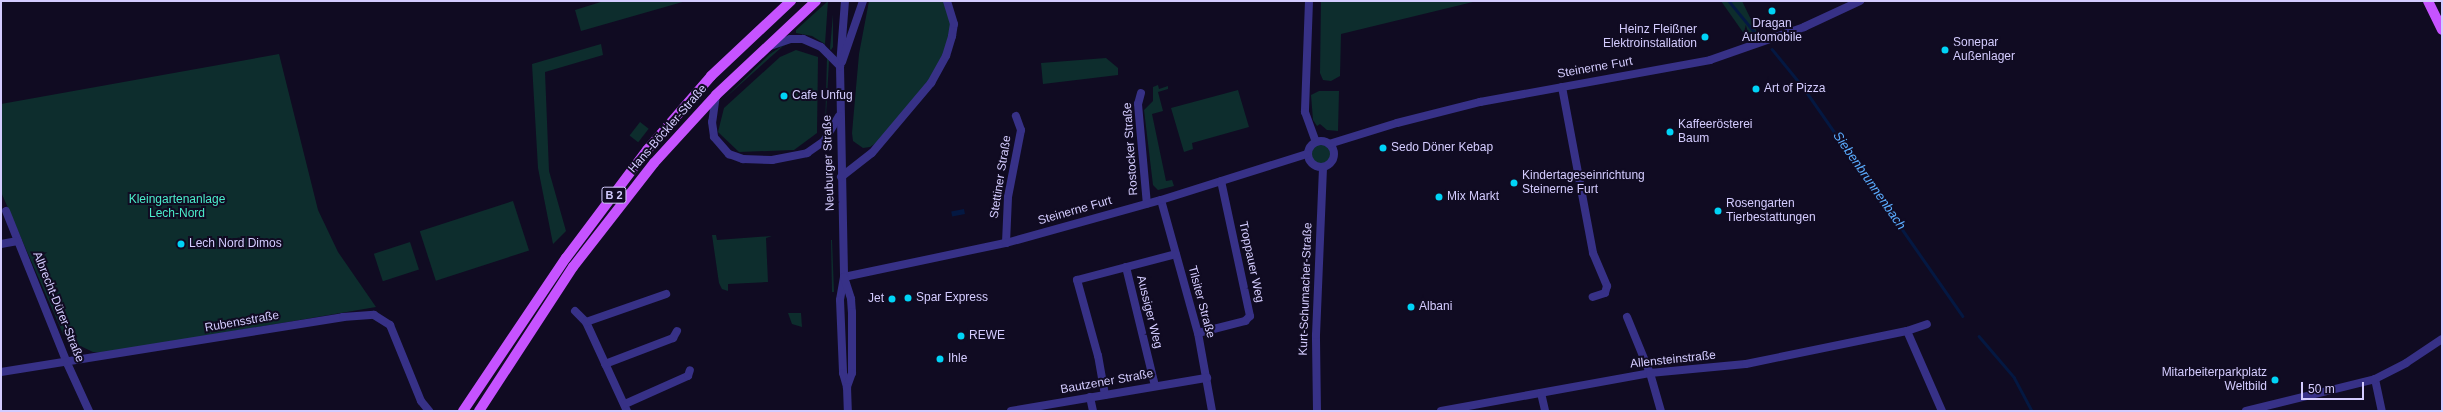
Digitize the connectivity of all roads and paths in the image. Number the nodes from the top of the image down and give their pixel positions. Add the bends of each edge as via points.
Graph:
1 (792, 1) edge
2 (816, 1) edge
3 (845, 1) edge
4 (862, 1) edge
5 (947, 1) edge
6 (1309, 1) edge
7 (1860, 1) edge
8 (2428, 1) edge
9 (2442, 30) edge
10 (767, 47) junction
11 (840, 66) junction
12 (1562, 87) junction
13 (1140, 93) dead end
14 (716, 95) junction
15 (839, 116) junction
16 (1016, 116) dead end
17 (1316, 142) junction
18 (1330, 144) junction
19 (1308, 154) junction
20 (1322, 167) junction
21 (841, 177) junction
22 (1221, 181) junction
23 (1161, 200) junction
24 (1147, 204) junction
25 (6, 211) dead end
26 (18, 241) junction
27 (1006, 243) junction
28 (1, 244) edge
29 (1176, 254) junction
30 (1126, 267) junction
31 (844, 277) junction
32 (666, 294) dead end
33 (1592, 297) dead end
34 (575, 311) dead end
35 (1627, 317) dead end
36 (586, 322) junction
37 (1927, 324) dead end
38 (677, 331) dead end
39 (1907, 331) junction
40 (1198, 333) junction
41 (2442, 339) edge
42 (67, 363) junction
43 (605, 364) junction
44 (690, 370) dead end
45 (1, 372) edge
46 (1650, 373) junction
47 (1207, 378) junction
48 (2375, 378) junction
49 (1155, 386) junction
50 (1541, 393) junction
51 (1105, 395) junction
52 (1090, 397) junction
53 (626, 408) edge
54 (89, 411) edge
55 (429, 411) edge
56 (463, 411) edge
57 (479, 411) edge
58 (848, 411) edge
59 (1011, 411) edge
60 (1093, 411) edge
61 (1212, 411) edge
62 (1317, 411) edge
63 (1440, 411) edge
64 (1545, 411) edge
65 (1661, 411) edge
66 (1942, 411) edge
67 (2246, 411) edge
68 (2382, 411) edge

1 - 56 main road, Hans-Böckler-Straße / B 2 via 711,76 647,150 566,258
2 - 10 main road, Hans-Böckler-Straße / B 2
3 - 11 street, Neuburger Straße
4 - 11 street via 849,47
5 - 21 street via 954,24 952,36 946,56 931,82 872,153
6 - 17 street via 1305,112
7 - 12 street, Steinerne Furt via 1804,27 1710,60
8 - 9 main road
10 - 11 street via 790,39 803,39 821,47
10 - 14 main road, Hans-Böckler-Straße / B 2
11 - 15 street, Neuburger Straße
12 - 18 street, Steinerne Furt via 1442,110
12 - 33 street via 1593,254 1607,286 1606,293
13 - 24 street, Rostocker Straße via 1138,104
14 - 15 street via 712,122 714,137 729,154 743,159 772,160 807,153 824,141
14 - 57 main road, Hans-Böckler-Straße / B 2 via 654,163 573,267
15 - 21 street, Neuburger Straße
16 - 27 street, Stettiner Straße via 1021,130 1008,197
17 - 18 street, Steinerne Furt
17 - 19 street via 1311,145
18 - 20 street via 1333,159
19 - 20 street via 1312,164
19 - 22 street, Steinerne Furt
20 - 62 street, Kurt-Schumacher-Straße via 1316,335
21 - 31 street, Neuburger Straße
22 - 23 street, Steinerne Furt
22 - 40 street, Troppauer Weg via 1250,316 1245,321
23 - 24 street, Steinerne Furt
23 - 29 street, Tilsiter Straße
24 - 27 street, Steinerne Furt
25 - 26 street, Albrecht-Dürer-Straße
26 - 28 street
26 - 42 street, Albrecht-Dürer-Straße
27 - 31 street, Steinerne Furt
29 - 30 street
29 - 40 street, Tilsiter Straße
30 - 49 street, Aussiger Weg
30 - 51 street via 1078,280 1098,356
31 - 58 street, Neuburger Straße via 852,300 852,373 847,386
32 - 36 street
34 - 36 street
35 - 46 street
36 - 43 street
37 - 39 street, Allensteinstraße
38 - 43 street via 673,338
39 - 46 street, Allensteinstraße via 1746,364
39 - 66 street
40 - 47 street, Tilsiter Straße
41 - 48 street via 2406,363
42 - 45 street, Rubensstraße
42 - 54 street, Albrecht-Dürer-Straße
42 - 55 street, Rubensstraße via 343,317 374,315 390,325 418,395
43 - 53 street
44 - 53 street via 688,376
46 - 50 street, Allensteinstraße
46 - 65 street
47 - 49 street, Bautzener Straße
47 - 61 street, Tilsiter Straße
48 - 67 street
48 - 68 street
49 - 51 street, Bautzener Straße
50 - 63 street, Allensteinstraße
50 - 64 street
51 - 52 street, Bautzener Straße
52 - 59 street, Bautzener Straße
52 - 60 street

